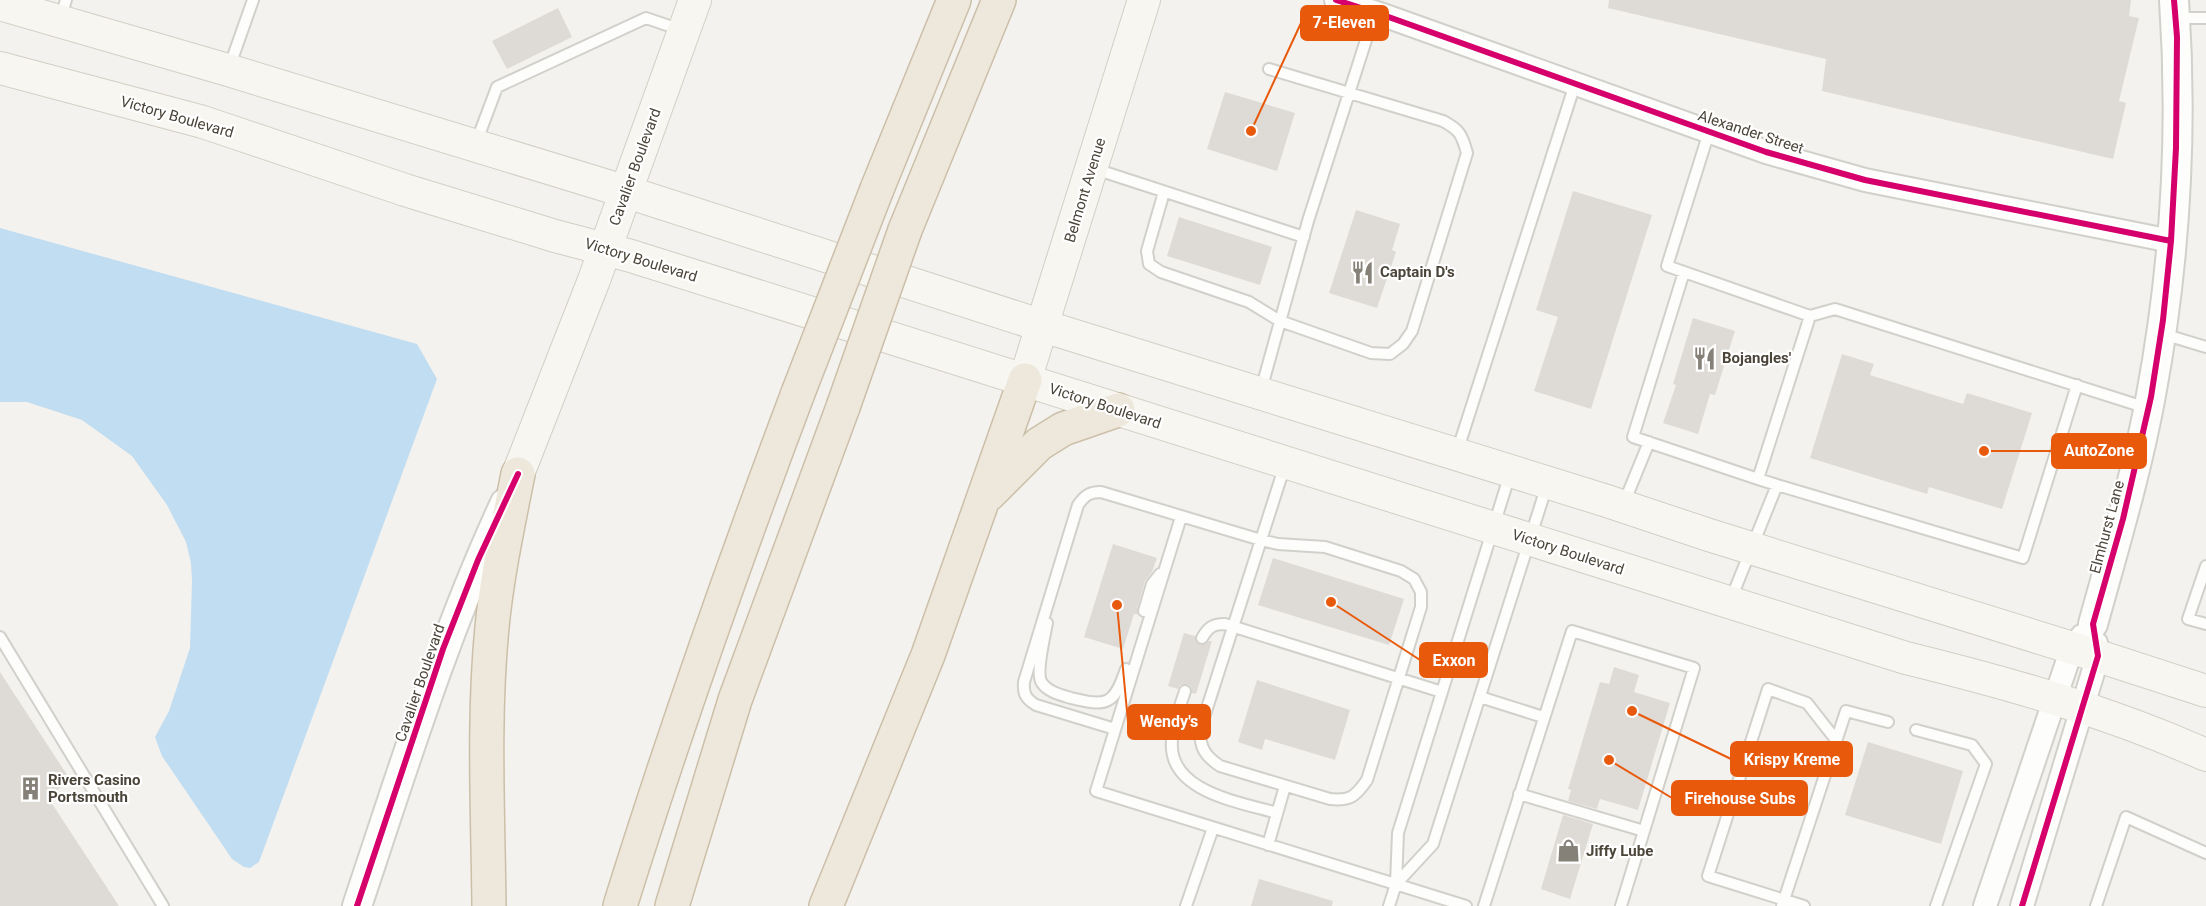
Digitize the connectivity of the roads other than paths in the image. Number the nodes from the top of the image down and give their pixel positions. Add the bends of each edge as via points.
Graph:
1 (253, 0) edge
2 (695, 0) edge
3 (954, 0) edge
4 (999, 0) edge
5 (1144, 0) edge
6 (1336, 0) edge
7 (4, 3) edge
8 (2175, 9) edge
9 (63, 10) edge
10 (1375, 12) junction
11 (2206, 18) edge
12 (684, 31) junction
13 (0, 68) edge
14 (1269, 69) dead end
15 (228, 70) junction
16 (1575, 84) junction
17 (1349, 94) junction
18 (1709, 132) junction
19 (475, 147) junction
20 (1091, 168) junction
21 (627, 192) junction
22 (1164, 192) junction
23 (1304, 237) junction
24 (2171, 241) junction
25 (605, 249) junction
26 (1684, 272) junction
27 (1810, 316) junction
28 (1280, 321) junction
29 (1043, 326) junction
30 (2161, 333) junction
31 (2206, 347) edge
32 (1025, 380) junction
33 (2077, 386) junction
34 (1260, 393) junction
35 (2148, 408) junction
36 (1118, 410) junction
37 (1649, 442) junction
38 (1456, 454) junction
39 (1286, 463) junction
40 (1511, 471) junction
41 (518, 474) junction
42 (1758, 479) junction
43 (1548, 482) junction
44 (1777, 485) junction
45 (982, 502) junction
46 (1623, 506) junction
47 (1181, 517) junction
48 (1492, 528) junction
49 (1529, 539) junction
50 (1261, 540) junction
51 (1752, 548) junction
52 (2206, 566) edge
53 (1165, 568) junction
54 (1053, 587) junction
55 (1730, 603) junction
56 (2093, 624) joint
57 (2206, 624) edge
58 (1233, 627) junction
59 (0, 637) edge
60 (1202, 638) dead end
61 (2085, 652) junction
62 (1399, 679) junction
63 (1185, 691) dead end
64 (2206, 691) edge
65 (1442, 692) junction
66 (1480, 697) junction
67 (2069, 703) junction
68 (1543, 717) junction
69 (1888, 722) dead end
70 (1115, 729) junction
71 (1916, 730) dead end
72 (1836, 740) junction
73 (2206, 754) edge
74 (1285, 786) junction
75 (1519, 794) junction
76 (1277, 813) junction
77 (1214, 828) junction
78 (1644, 831) junction
79 (1268, 845) junction
80 (2206, 853) edge
81 (1396, 884) junction
82 (1783, 903) edge
83 (163, 906) edge
84 (357, 906) edge
85 (489, 906) edge
86 (620, 906) edge
87 (672, 906) edge
88 (826, 906) edge
89 (1186, 906) edge
90 (1389, 906) edge
91 (1466, 906) edge
92 (1484, 906) edge
93 (1621, 906) edge
94 (1804, 906) edge
95 (1936, 906) edge
96 (1985, 906) edge
97 (2022, 906) edge
98 (2096, 906) edge

1 - 15 lane
2 - 12 main road, Cavalier Boulevard
3 - 86 highway, bridge via 759,496 662,772
4 - 87 highway, bridge via 905,230 735,700
5 - 20 main road, Belmont Avenue
6 - 10 street, Alexander Street
7 - 9 main road
8 - 11 lane
8 - 24 street, Elmhurst Lane via 2176,148
9 - 15 main road
10 - 16 street, Alexander Street
10 - 17 lane
12 - 19 lane via 646,18 498,87
12 - 21 main road, Cavalier Boulevard
13 - 25 main road, Victory Boulevard via 202,122 405,190
14 - 17 lane
15 - 19 main road
16 - 18 street, Alexander Street
16 - 38 lane
17 - 23 lane
17 - 28 lane via 1443,121 1457,129 1467,153 1412,331 1403,344 1390,354 1371,353
18 - 24 street, Alexander Street via 1865,180
18 - 26 lane via 1667,266
19 - 21 main road
20 - 22 lane
20 - 29 main road, Belmont Avenue
21 - 25 main road, Cavalier Boulevard
21 - 29 main road
22 - 23 lane
22 - 28 lane via 1148,251 1149,264 1161,272 1249,302
23 - 28 lane
24 - 30 street, Elmhurst Lane
25 - 32 main road, Victory Boulevard
25 - 41 main road, Cavalier Boulevard
26 - 27 lane
26 - 37 lane via 1633,436
27 - 33 lane via 1835,309
27 - 42 lane
28 - 34 lane
29 - 32 main road, Belmont Avenue
29 - 34 main road
30 - 31 lane
30 - 35 street, Elmhurst Lane
32 - 36 main road, Victory Boulevard
32 - 45 highway
33 - 35 lane
33 - 44 lane via 2024,558
34 - 38 main road
35 - 56 street, Elmhurst Lane via 2123,519
36 - 39 main road, Victory Boulevard
36 - 45 highway via 1063,429 1039,444
37 - 42 lane
37 - 46 lane
38 - 40 main road
39 - 48 main road, Victory Boulevard
39 - 50 lane
40 - 43 main road
40 - 48 lane
41 - 84 street, Cavalier Boulevard via 443,649
41 - 85 highway via 502,550 492,627 487,710
42 - 44 lane
43 - 46 main road
43 - 49 lane
44 - 51 lane
45 - 88 highway via 928,655
46 - 51 main road
47 - 50 lane
47 - 53 lane
47 - 54 lane via 1092,492 1078,505
48 - 49 main road, Victory Boulevard
48 - 65 lane
49 - 55 main road, Victory Boulevard
49 - 66 lane
50 - 58 lane
50 - 62 lane via 1325,547 1401,571 1414,579 1421,592 1421,607
51 - 55 lane
51 - 61 main road
52 - 57 lane via 2188,619
53 - 54 lane via 1152,584 1118,692 1107,701 1094,704 1055,693 1042,683 1039,674
53 - 70 lane
54 - 70 lane via 1023,692 1036,705
55 - 67 main road, Victory Boulevard
56 - 61 street, Elmhurst Lane
58 - 60 lane via 1216,624 1207,628
58 - 62 lane
58 - 74 lane via 1200,730 1200,744 1207,758 1220,766
59 - 83 lane
61 - 64 main road
61 - 67 street, Elmhurst Lane
62 - 65 lane
62 - 74 lane via 1367,780 1358,793 1345,800 1330,799
63 - 76 lane via 1171,743 1181,773 1208,792
65 - 81 lane via 1398,833
66 - 68 lane
66 - 81 lane via 1433,844
67 - 73 main road, Victory Boulevard
67 - 96 street, Elmhurst Lane
67 - 97 street, Elmhurst Lane
68 - 75 lane
68 - 78 lane via 1572,631 1694,669
69 - 72 lane via 1845,711
70 - 77 lane via 1096,791
71 - 95 lane via 1972,745 1986,764
72 - 82 lane
72 - 82 lane via 1807,704 1768,689 1708,876
74 - 76 lane
75 - 78 lane
75 - 92 lane
76 - 79 lane
77 - 79 lane
77 - 89 lane
78 - 93 lane
79 - 81 lane
80 - 98 lane via 2126,817
81 - 90 lane
81 - 91 lane
82 - 94 lane

